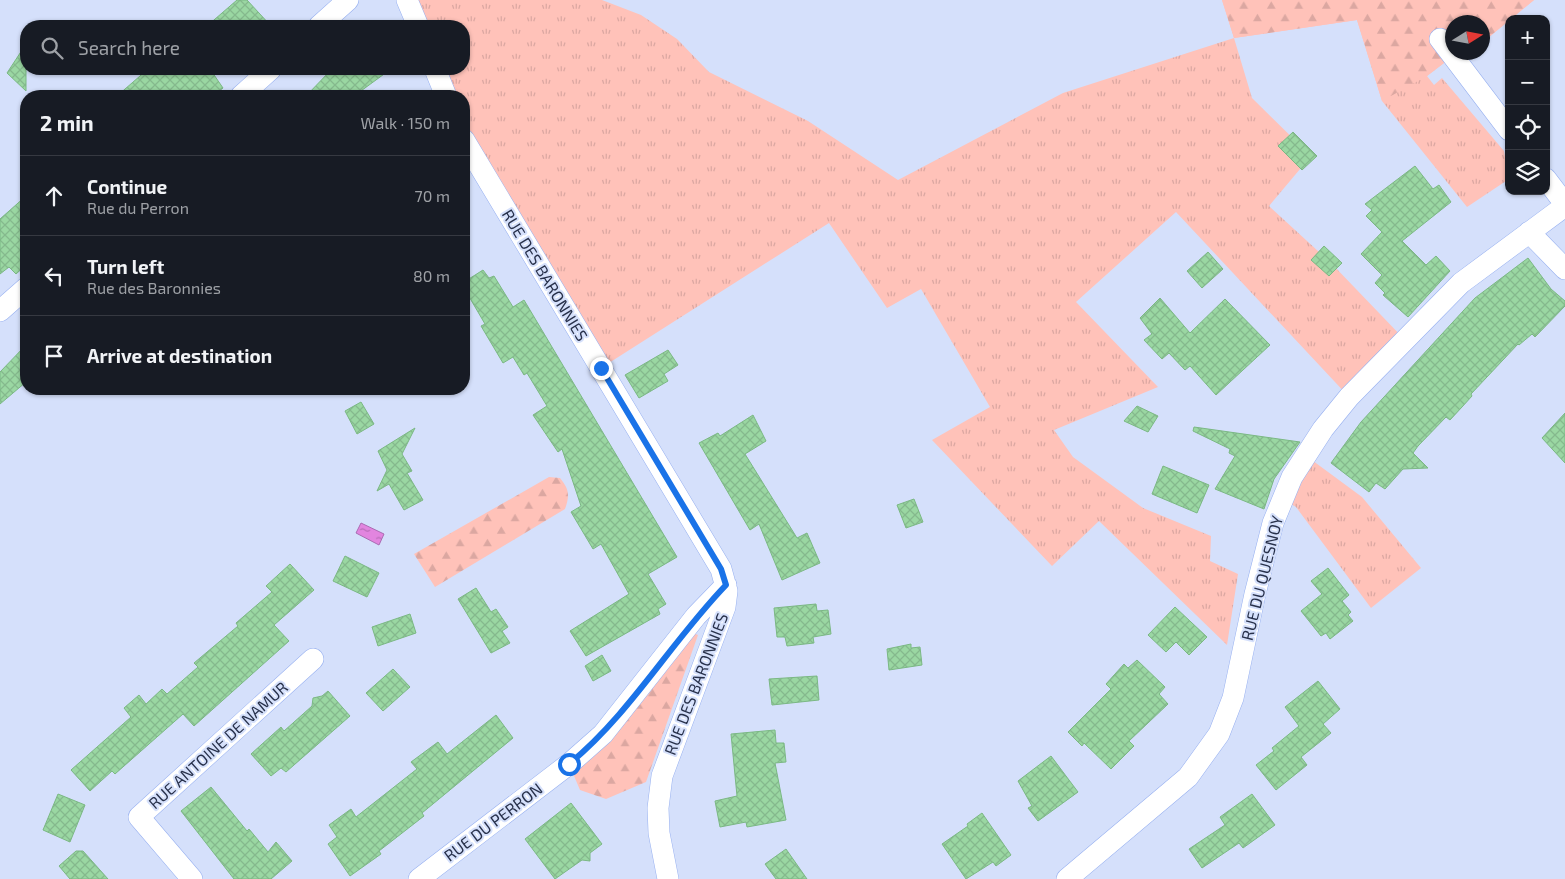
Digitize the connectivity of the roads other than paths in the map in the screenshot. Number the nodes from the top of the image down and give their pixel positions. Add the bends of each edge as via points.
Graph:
1 (348, 0) edge
2 (407, 0) edge
3 (326, 20) edge
4 (415, 20) edge
5 (1440, 39) dead end
6 (264, 75) edge
7 (437, 75) edge
8 (248, 90) edge
9 (444, 90) edge
10 (1505, 125) edge
11 (470, 150) edge
12 (1550, 184) edge
13 (1565, 205) edge
14 (1530, 232) junction
15 (1565, 269) edge
16 (20, 294) edge
17 (0, 312) edge
18 (726, 585) junction
19 (313, 659) dead end
20 (192, 879) edge
21 (419, 879) edge
22 (668, 879) edge
23 (1067, 879) edge

1 - 3 street
2 - 4 street
5 - 10 street
6 - 8 street
7 - 9 street
11 - 18 street, RUE DES BARONNIES via 721,569
12 - 13 street
13 - 14 street, RUE DU QUESNOY
14 - 15 street
14 - 23 street, RUE DU QUESNOY via 1461,283 1349,397 1323,429 1292,478 1273,523 1233,698 1219,734 1188,777
16 - 17 street
18 - 21 street, RUE DU PERRON via 696,616 603,734 569,764
18 - 22 street, RUE DES BARONNIES via 725,607 662,776 658,834
19 - 20 street, RUE ANTOINE DE NAMUR via 139,817

